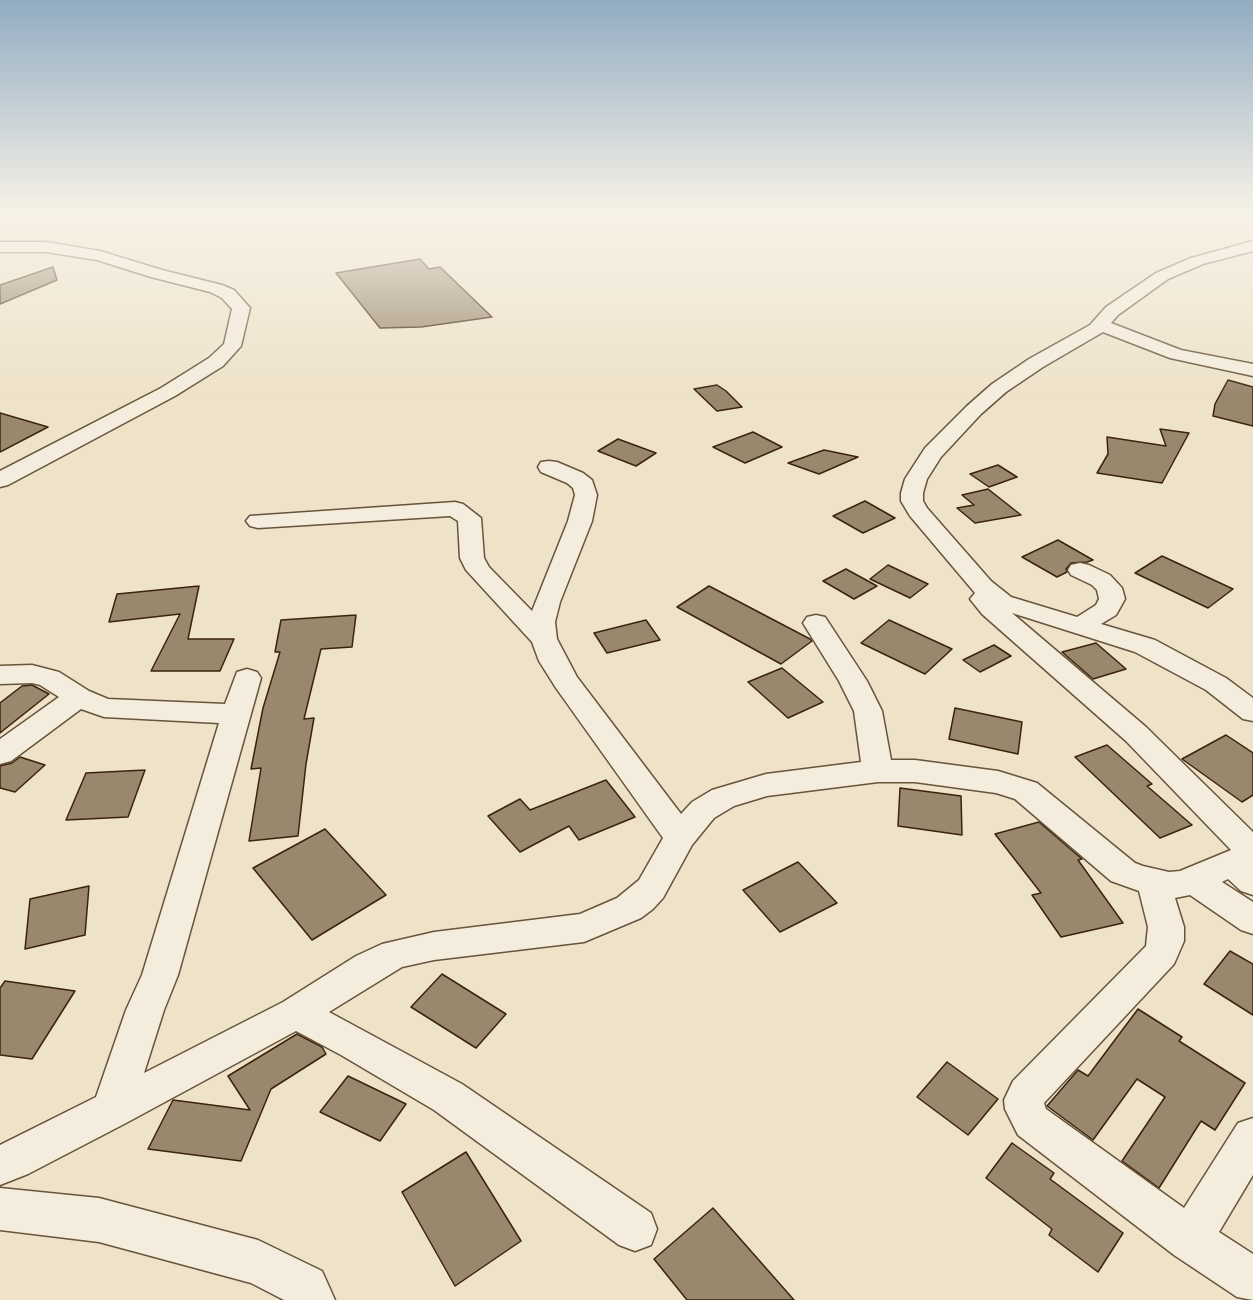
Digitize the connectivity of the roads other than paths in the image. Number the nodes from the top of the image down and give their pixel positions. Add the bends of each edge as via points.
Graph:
1 (156, 274) edge
2 (1167, 274) edge
3 (1096, 329) junction
4 (1253, 370) edge
5 (549, 467) dead end
6 (0, 480) edge
7 (258, 521) dead end
8 (1080, 570) dead end
9 (982, 586) junction
10 (816, 623) dead end
11 (1081, 625) junction
12 (544, 639) junction
13 (0, 675) edge
14 (248, 678) dead end
15 (79, 697) junction
16 (1253, 712) edge
17 (236, 714) junction
18 (0, 754) edge
19 (878, 771) junction
20 (680, 837) junction
21 (1248, 863) edge
22 (1193, 880) junction
23 (1154, 882) junction
24 (1253, 920) edge
25 (296, 1013) junction
26 (112, 1110) junction
27 (1253, 1137) edge
28 (0, 1165) edge
29 (0, 1209) edge
30 (635, 1229) dead end
31 (1190, 1239) junction
32 (1253, 1281) edge
33 (312, 1300) edge

1 - 6 street via 228,294 241,308 232,346 216,362 168,392
2 - 3 street via 1112,311
3 - 4 street via 1101,325 1176,354
3 - 9 street via 999,388 933,453 916,479 912,501 918,511
5 - 12 street via 584,485 586,495 547,602 542,622
7 - 12 street via 455,509 469,518 472,558 478,570
8 - 11 street via 1101,580 1112,599 1107,610
9 - 11 street via 1002,602
9 - 21 street via 981,594 991,609 1136,734
10 - 19 street via 868,711
11 - 16 street via 1145,646 1181,663
12 - 20 street via 566,682
13 - 15 street via 49,678
14 - 17 street
15 - 17 street via 104,708
15 - 18 street
17 - 26 street via 160,975
19 - 20 street via 766,784 737,792 703,810
19 - 23 street via 970,777 1026,791 1123,872
20 - 25 street via 651,889 641,900 607,919 584,928 395,954
21 - 22 street
22 - 23 street via 1169,885
22 - 24 street
23 - 31 street via 1166,927 1161,954 1024,1100 1032,1122
25 - 26 street
25 - 30 street via 448,1097
26 - 28 street
27 - 31 street
29 - 33 street via 99,1220 258,1262 306,1287
31 - 32 street

